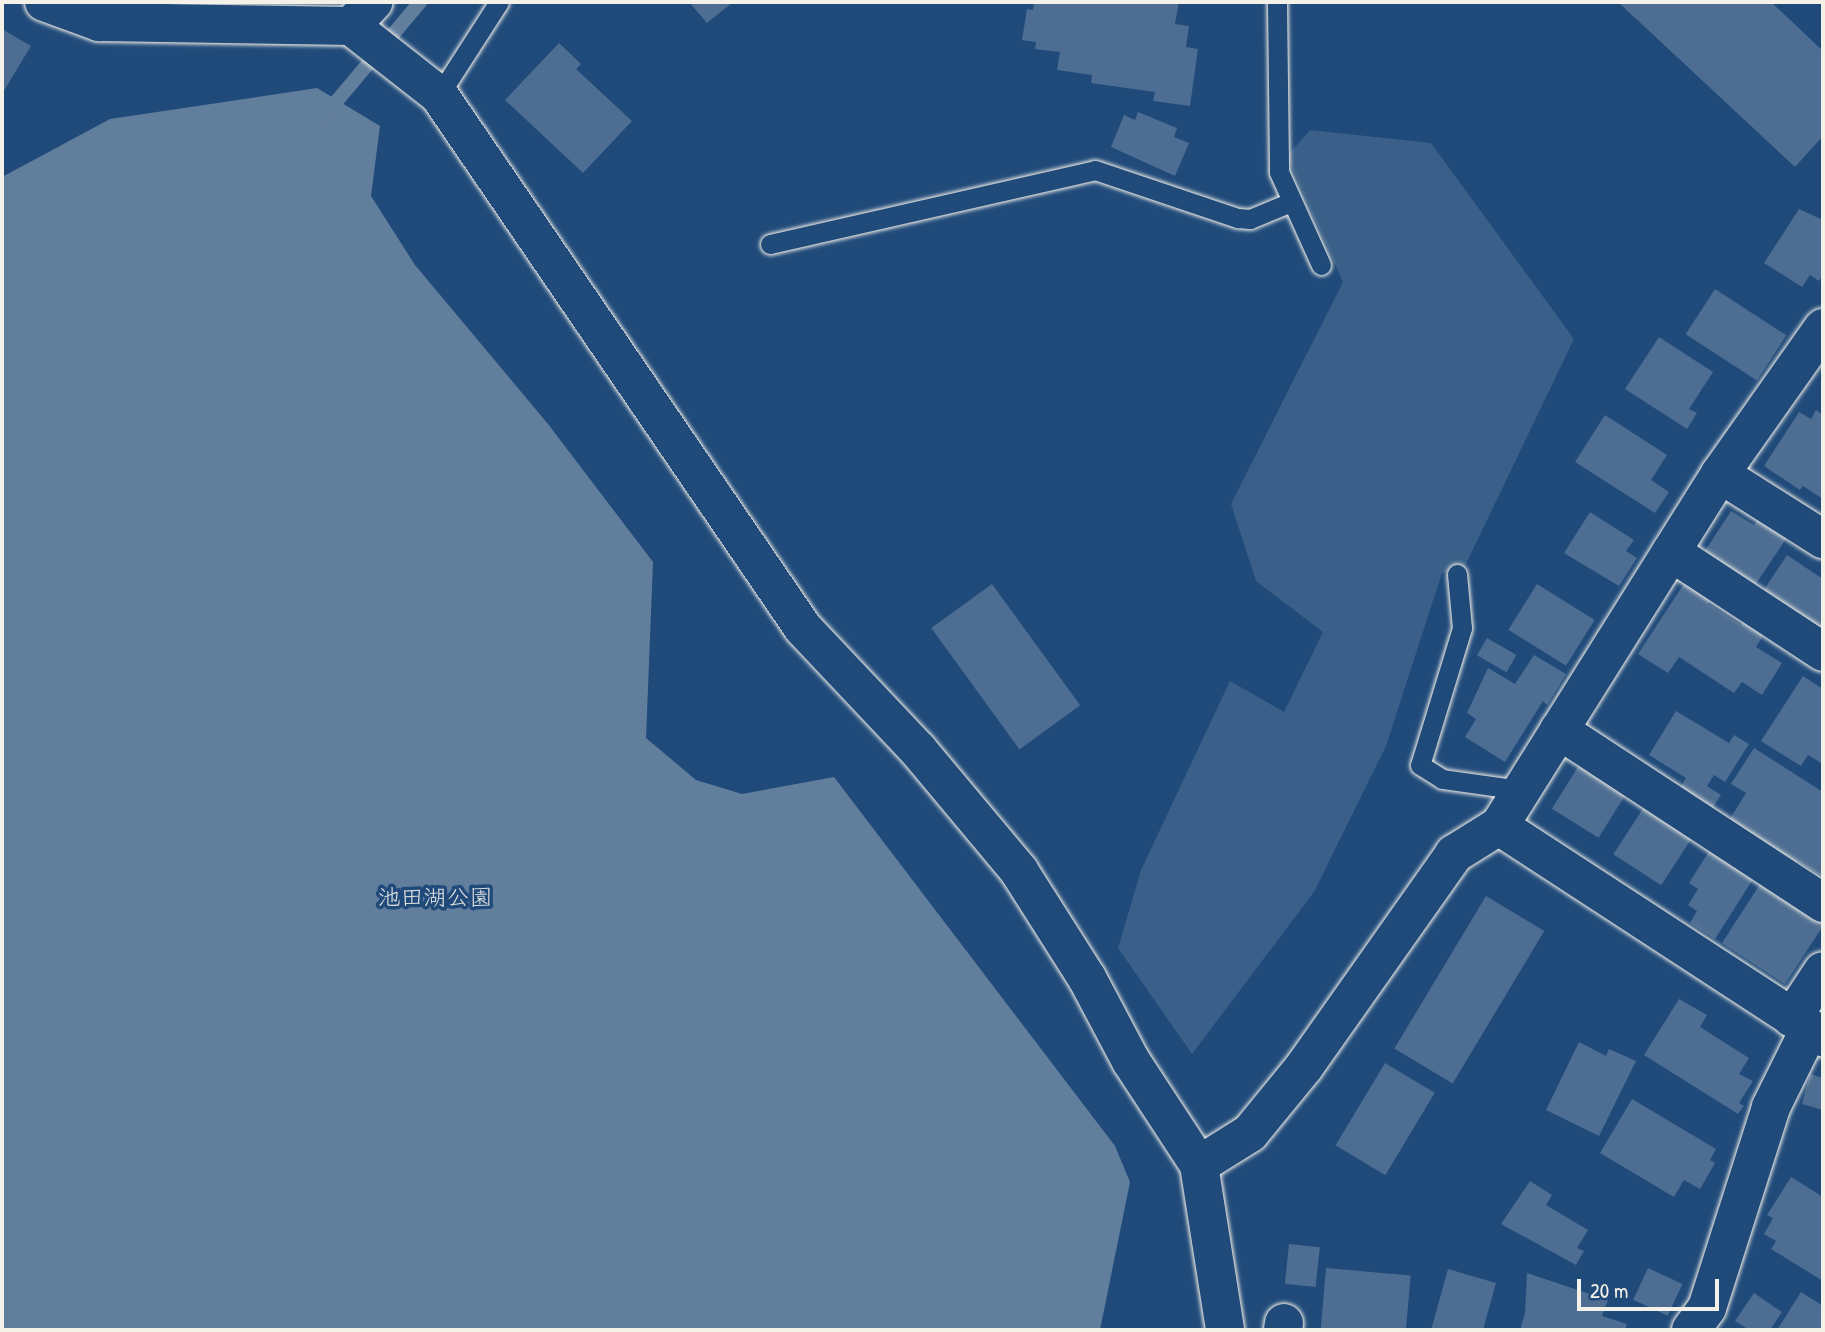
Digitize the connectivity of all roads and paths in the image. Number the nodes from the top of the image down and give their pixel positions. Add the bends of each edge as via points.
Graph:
1 (44, 2) edge
2 (499, 2) edge
3 (1277, 2) edge
4 (275, 12) edge
5 (363, 22) edge
6 (439, 95) junction
7 (1291, 202) junction
8 (770, 244) dead end
9 (1321, 265) dead end
10 (1823, 328) edge
11 (1720, 474) junction
12 (1823, 539) edge
13 (1671, 552) junction
14 (1457, 574) dead end
15 (1823, 652) edge
16 (1559, 730) junction
17 (1521, 790) junction
18 (1499, 827) junction
19 (1823, 902) edge
20 (1823, 971) edge
21 (1809, 1027) edge
22 (1199, 1165) junction
23 (1225, 1330) edge
24 (1691, 1330) edge

1 - 4 street via 99,22
2 - 6 lane
3 - 7 lane via 1279,172
4 - 5 street
5 - 6 street via 403,69
6 - 22 street via 803,628 918,750 1018,871
7 - 8 lane via 1250,219 1238,218 1095,170
7 - 9 lane
10 - 11 street
11 - 12 street
11 - 13 street
13 - 15 street
13 - 16 street
14 - 17 lane via 1462,628 1420,765 1442,779
16 - 17 street
16 - 19 street
17 - 18 street
18 - 21 street
18 - 22 street via 1454,854 1304,1067 1250,1133
20 - 21 street
21 - 24 street via 1771,1107 1707,1308
22 - 23 street

